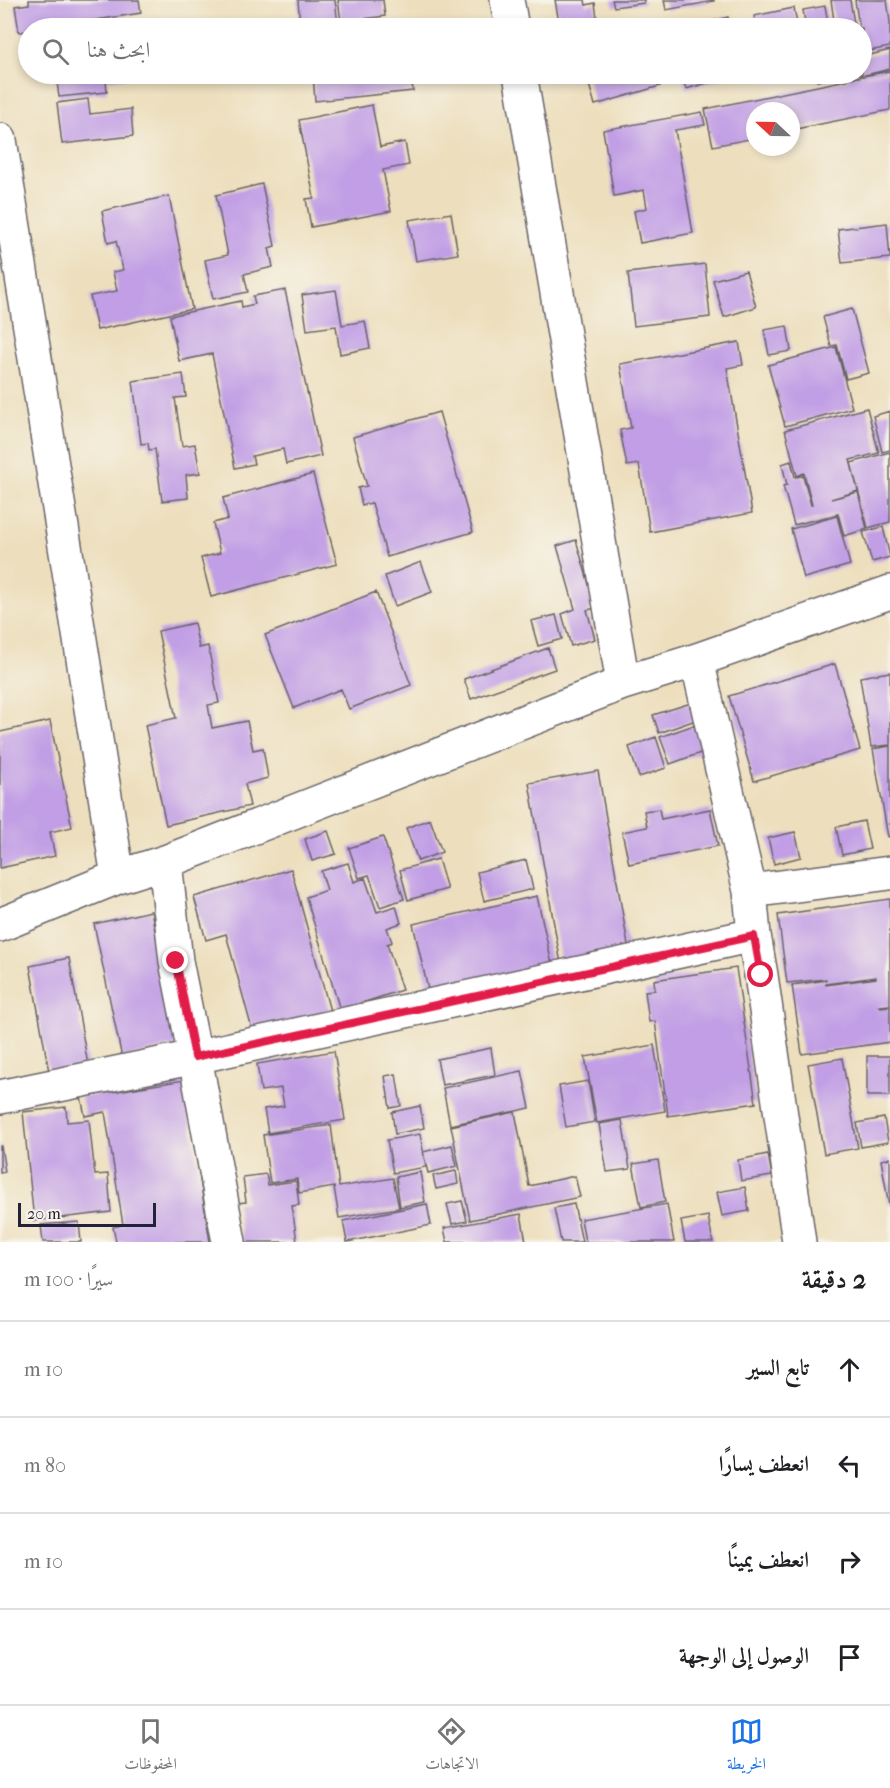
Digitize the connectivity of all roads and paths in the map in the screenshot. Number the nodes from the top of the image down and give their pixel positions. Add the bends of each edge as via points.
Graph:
1 (507, 0) edge
2 (510, 18) edge
3 (522, 84) edge
4 (0, 140) edge
5 (890, 592) edge
6 (697, 660) junction
7 (624, 683) junction
8 (165, 862) junction
9 (890, 873) edge
10 (118, 877) junction
11 (750, 891) junction
12 (0, 925) edge
13 (754, 936) junction
14 (195, 1057) junction
15 (0, 1097) edge
16 (229, 1242) edge
17 (799, 1242) edge

1 - 2 street
3 - 7 street
4 - 10 street
5 - 6 street
6 - 7 street
6 - 11 street
7 - 8 street
8 - 10 street
8 - 14 street via 176,961
9 - 11 street
10 - 12 street
11 - 13 street
13 - 14 street
13 - 17 street
14 - 15 street
14 - 16 street

